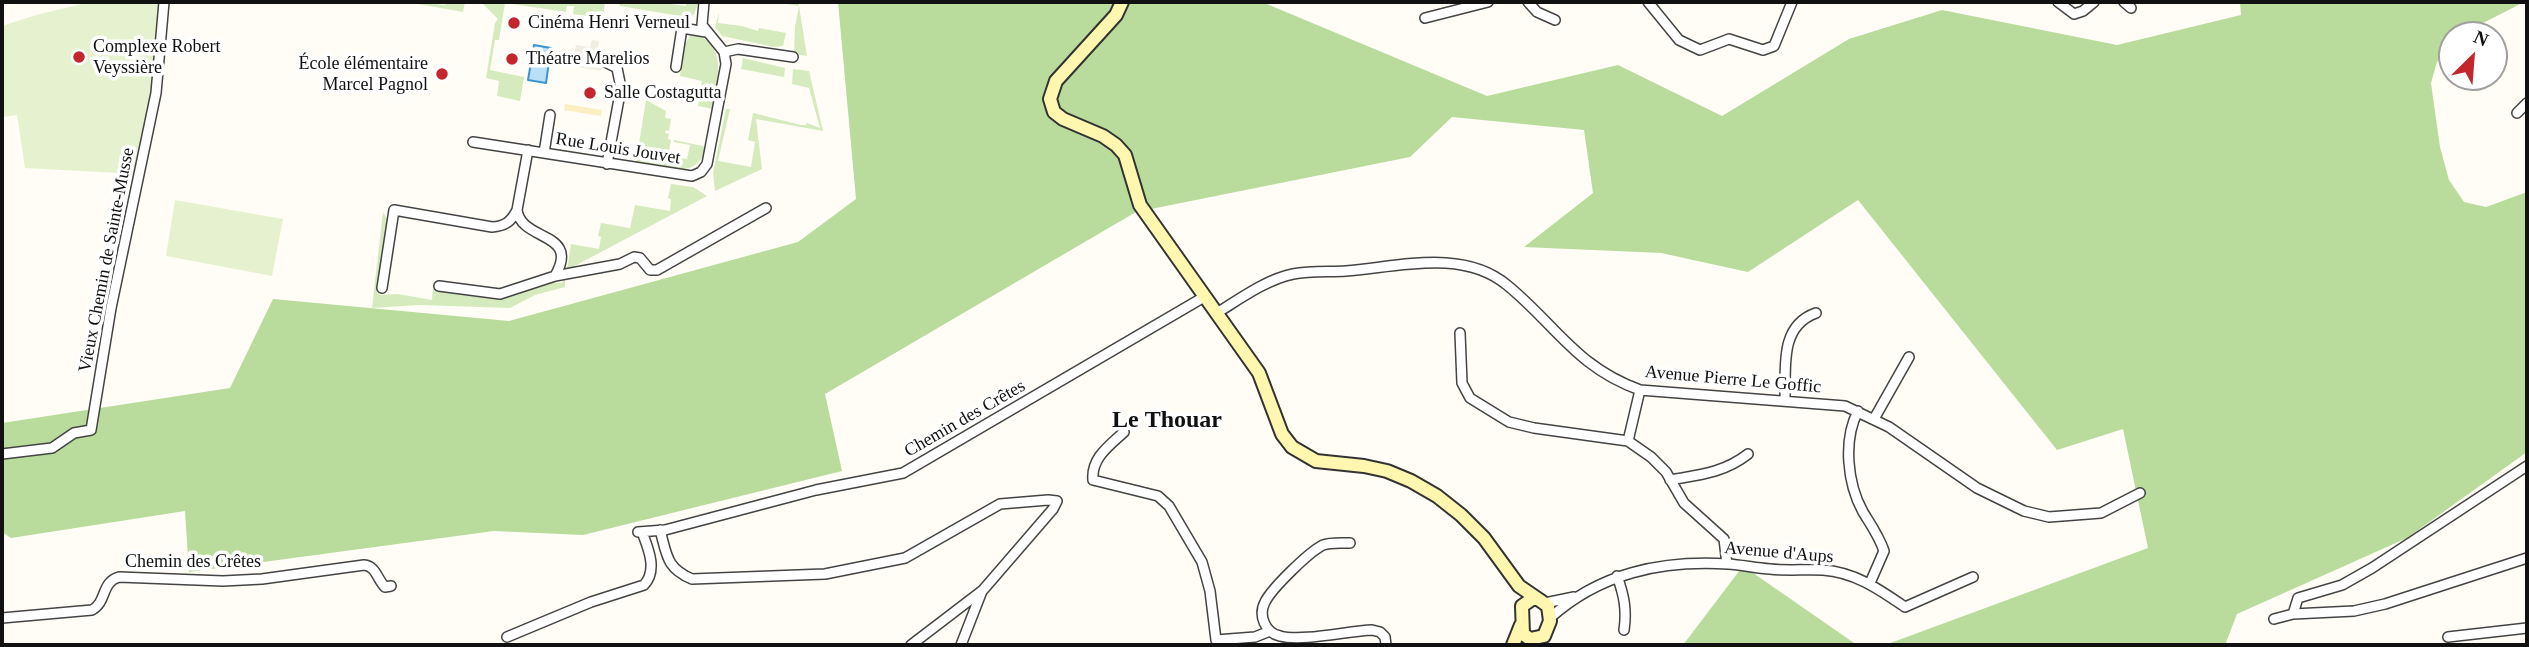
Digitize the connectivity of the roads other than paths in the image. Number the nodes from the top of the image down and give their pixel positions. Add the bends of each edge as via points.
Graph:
1 (164, 2) edge
2 (704, 2) edge
3 (1122, 2) edge
4 (1488, 2) edge
5 (1528, 2) edge
6 (1648, 2) edge
7 (1792, 2) edge
8 (2058, 2) edge
9 (2094, 2) edge
10 (1425, 18) dead end
11 (1555, 20) dead end
12 (706, 32) junction
13 (724, 52) junction
14 (793, 57) dead end
15 (603, 61) dead end
16 (676, 67) dead end
17 (2527, 103) edge
18 (2516, 113) dead end
19 (550, 115) dead end
20 (473, 142) dead end
21 (528, 150) junction
22 (544, 153) junction
23 (607, 164) junction
24 (766, 208) dead end
25 (517, 210) junction
26 (555, 276) junction
27 (439, 286) dead end
28 (382, 288) dead end
29 (1204, 297) junction
30 (1217, 313) junction
31 (1816, 313) dead end
32 (1460, 333) dead end
33 (1909, 357) dead end
34 (1640, 390) junction
35 (1785, 400) junction
36 (1858, 411) junction
37 (1874, 419) junction
38 (1124, 432) dead end
39 (1628, 441) junction
40 (2, 454) edge
41 (1748, 454) dead end
42 (2527, 466) edge
43 (1670, 480) junction
44 (2140, 493) dead end
45 (660, 530) junction
46 (1350, 543) dead end
47 (2527, 558) edge
48 (1727, 564) junction
49 (1617, 576) junction
50 (1973, 577) dead end
51 (1870, 583) junction
52 (391, 586) dead end
53 (1519, 586) junction
54 (983, 590) junction
55 (1574, 597) junction
56 (1542, 601) junction
57 (1522, 606) junction
58 (2293, 614) junction
59 (2, 618) edge
60 (2274, 619) dead end
61 (1549, 625) junction
62 (2527, 628) edge
63 (1624, 629) dead end
64 (1270, 631) junction
65 (2448, 637) dead end
66 (508, 638) dead end
67 (1526, 640) edge
68 (911, 645) edge
69 (961, 645) edge
70 (1386, 645) edge
71 (1549, 645) edge

1 - 40 street, Vieux Chemin de Sainte-Musse via 156,93 91,430 74,433 52,448
2 - 12 street via 702,25
3 - 29 street via 1116,15 1056,81 1051,99 1063,120 1103,136 1125,155 1140,205
4 - 10 street
5 - 11 street
6 - 7 street via 1679,40 1700,50 1729,38 1763,50 1774,47
8 - 9 street via 2074,14
12 - 13 street
12 - 16 street via 682,28
13 - 14 street via 738,49
13 - 23 street, Rue Louis Jouvet via 726,64 707,164 701,172 692,176
15 - 23 street via 617,68 621,88
17 - 18 street
19 - 22 street
20 - 21 street, Rue Louis Jouvet
21 - 22 street, Rue Louis Jouvet
21 - 25 street
22 - 23 street, Rue Louis Jouvet
24 - 26 street via 657,270 634,257 620,264
25 - 26 street via 523,225 556,245 560,260
25 - 28 street via 513,219 492,227 394,210
26 - 27 street via 500,294
29 - 30 street
29 - 45 street, Chemin des Crêtes via 903,473
30 - 34 street, Avenue Pierre Le Goffic via 1291,275 1405,264 1473,267 1506,283 1591,366
30 - 53 street via 1259,373 1282,434 1292,447 1317,461 1387,471 1437,496 1484,538
31 - 35 street via 1802,318 1789,338
32 - 39 street via 1462,383 1470,398 1509,422
33 - 37 street
34 - 35 street, Avenue Pierre Le Goffic
34 - 39 street
35 - 36 street, Avenue Pierre Le Goffic
36 - 37 street, Avenue Pierre Le Goffic
36 - 51 street via 1849,435 1851,474 1862,510 1884,551
37 - 44 street, Avenue Pierre Le Goffic via 1977,488 2024,511 2049,517 2101,513
38 - 64 street via 1095,462 1093,480 1158,496 1169,506 1202,562 1216,640
39 - 43 street via 1651,457
41 - 43 street via 1710,474
42 - 58 street via 2362,574 2298,598
43 - 48 street via 1684,503 1724,539
45 - 54 street via 669,562 692,579 821,574 905,558 1000,504 1057,501
45 - 66 street, Chemin des Crêtes via 640,532 651,567 644,585
46 - 64 street via 1326,544 1306,557 1265,600 1261,613
47 - 58 street via 2385,604 2354,611
48 - 49 street, Avenue d'Aups via 1649,567
48 - 51 street, Avenue d'Aups via 1826,570
49 - 55 street, Avenue d'Aups
49 - 63 street via 1624,595
50 - 51 street, Avenue d'Aups via 1905,607
52 - 59 street, Chemin des Crêtes via 385,587 370,566 364,565 223,581 119,577 106,586 99,606 92,610
53 - 56 street
53 - 57 street
54 - 68 street
54 - 69 street
55 - 56 street, Avenue d'Aups
55 - 61 street, Avenue d'Aups
56 - 57 street via 1527,601
56 - 61 street via 1550,611
57 - 67 street
58 - 60 street
61 - 67 street via 1544,636
61 - 71 street
62 - 65 street
64 - 70 street via 1302,636 1372,630 1380,632

